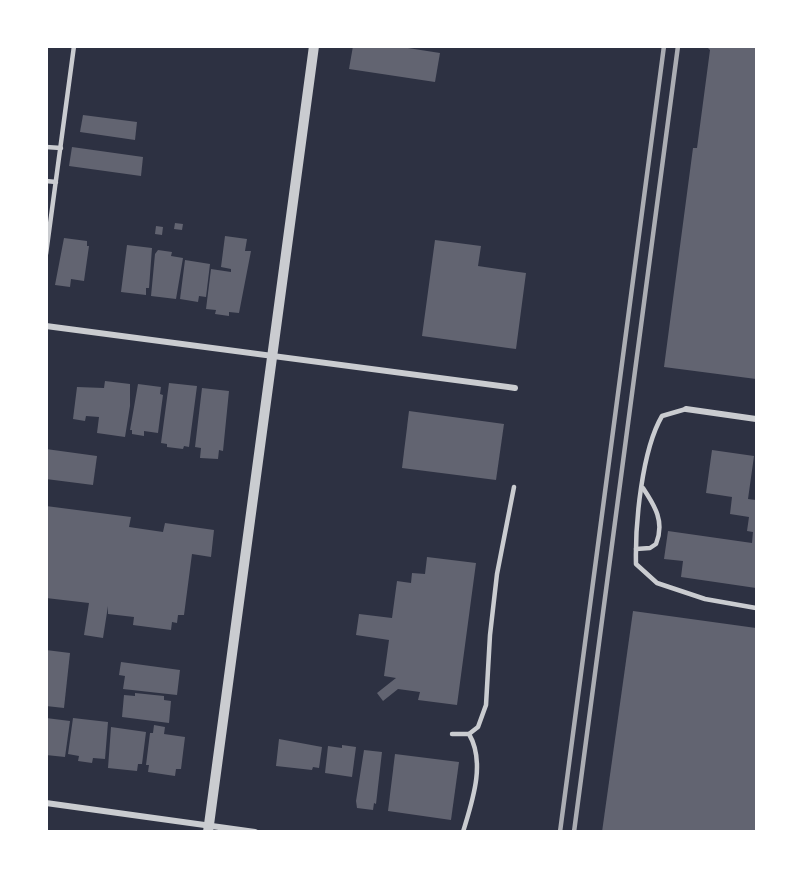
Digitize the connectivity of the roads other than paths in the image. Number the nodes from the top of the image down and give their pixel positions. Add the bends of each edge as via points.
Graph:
1 (74, 46) edge
2 (314, 46) edge
3 (46, 147) edge
4 (61, 148) junction
5 (46, 181) edge
6 (56, 182) junction
7 (46, 254) edge
8 (46, 326) edge
9 (272, 355) junction
10 (515, 388) dead end
11 (686, 409) joint
12 (756, 419) edge
13 (514, 487) dead end
14 (643, 488) junction
15 (636, 549) junction
16 (756, 608) edge
17 (452, 734) dead end
18 (469, 734) junction
19 (46, 803) edge
20 (209, 828) edge
21 (255, 831) edge
22 (462, 831) edge

1 - 4 lane
2 - 9 street
3 - 4 lane
4 - 6 lane
5 - 6 lane
6 - 7 lane
8 - 9 street
9 - 10 street
9 - 20 street
11 - 12 street
11 - 14 lane via 662,416 655,428
13 - 18 lane via 497,574 486,705 478,727
14 - 15 lane
14 - 15 lane via 656,508 660,527 656,544
15 - 16 lane via 636,564 657,583 705,599
17 - 18 lane
18 - 22 lane via 477,753 477,775
19 - 20 street
20 - 21 street

